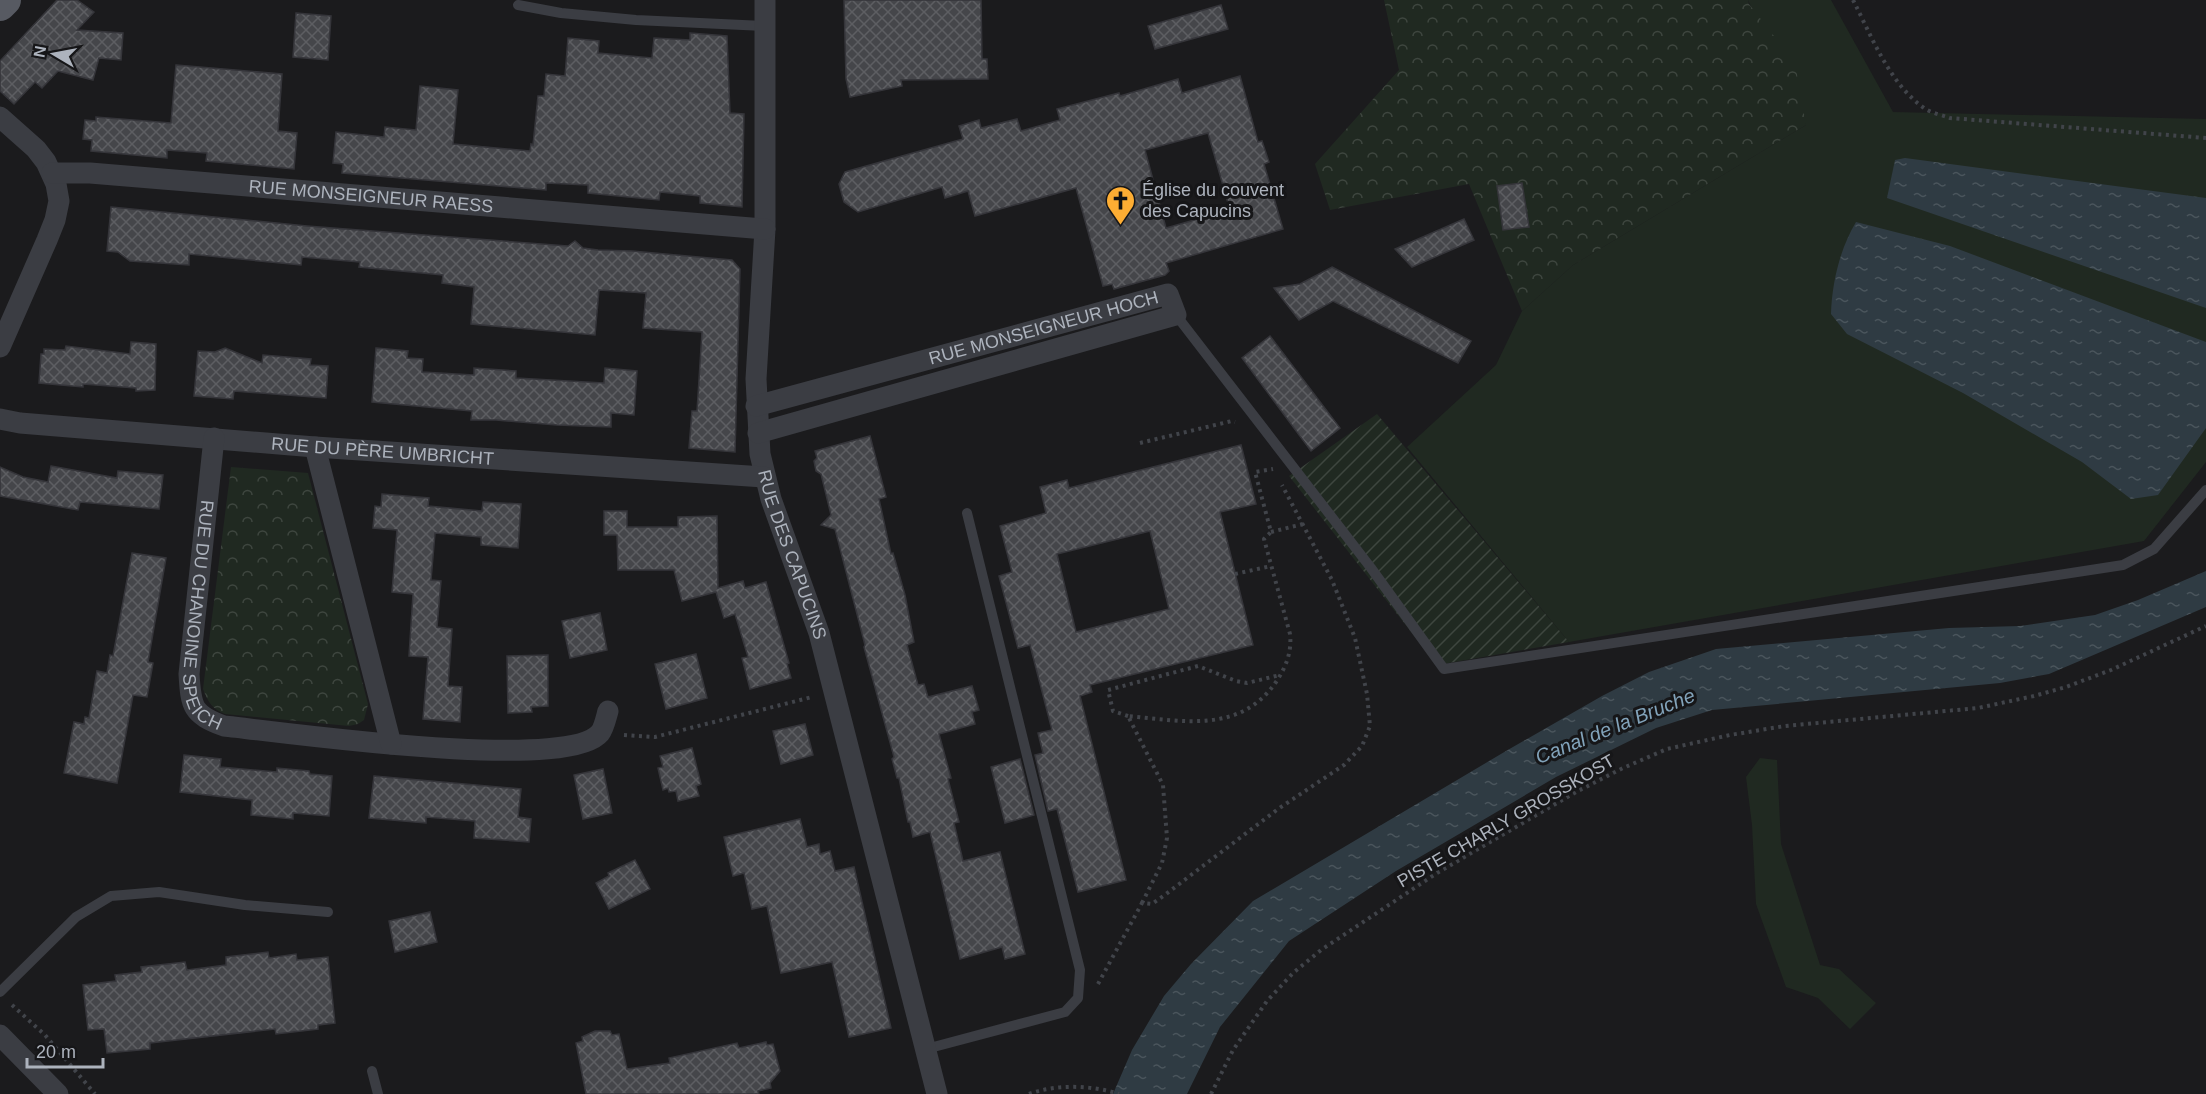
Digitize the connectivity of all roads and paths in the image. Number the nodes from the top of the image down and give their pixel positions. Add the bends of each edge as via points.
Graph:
1 (4, 0) edge
2 (765, 0) edge
3 (1853, 0) edge
4 (0, 5) edge
5 (518, 5) dead end
6 (766, 26) junction
7 (0, 117) edge
8 (2206, 138) edge
9 (52, 173) junction
10 (765, 229) junction
11 (1176, 315) junction
12 (0, 347) edge
13 (756, 406) junction
14 (0, 419) edge
15 (1238, 424) dead end
16 (758, 433) junction
17 (214, 438) junction
18 (1140, 443) dead end
19 (315, 447) junction
20 (1267, 460) dead end
21 (1273, 469) junction
22 (764, 477) junction
23 (2206, 490) edge
24 (967, 513) dead end
25 (1303, 524) junction
26 (1271, 532) junction
27 (1271, 566) junction
28 (1235, 574) dead end
29 (2206, 626) edge
30 (1281, 675) junction
31 (834, 691) junction
32 (608, 711) dead end
33 (1128, 716) junction
34 (599, 733) junction
35 (391, 744) junction
36 (1142, 903) junction
37 (328, 912) dead end
38 (4, 997) edge
39 (1078, 998) junction
40 (0, 1035) edge
41 (926, 1049) junction
42 (372, 1071) dead end
43 (58, 1094) edge
44 (95, 1094) edge
45 (378, 1094) edge
46 (937, 1094) edge
47 (1029, 1094) edge
48 (1119, 1094) edge
49 (1211, 1094) edge

1 - 4 main road
2 - 6 street, RUE DES CAPUCINS
3 - 8 path via 1887,65 1925,109 1950,118
5 - 6 lane via 636,20
6 - 10 street, RUE DES CAPUCINS
7 - 9 street via 36,149
9 - 10 street, RUE MONSEIGNEUR RAESS
9 - 12 street via 59,201 55,220
10 - 13 street, RUE DES CAPUCINS
11 - 13 street, RUE MONSEIGNEUR HOCH via 1168,294
11 - 16 street, RUE MONSEIGNEUR HOCH
11 - 23 lane via 1444,669 2122,565 2154,549
13 - 16 street, RUE DES CAPUCINS
14 - 17 street, RUE DU PÈRE UMBRICHT
15 - 18 path via 1232,421
16 - 22 street, RUE DES CAPUCINS
17 - 19 street, RUE DU PÈRE UMBRICHT
17 - 35 street, RUE DU CHANOINE SPEICH via 189,674 195,708 205,719 224,726
19 - 22 street, RUE DU PÈRE UMBRICHT
19 - 35 street
20 - 21 path
21 - 25 path
21 - 26 path via 1255,472
22 - 31 street, RUE DES CAPUCINS via 819,633
24 - 39 lane via 1080,970
25 - 26 path
25 - 36 path via 1332,580 1355,638 1370,726 1362,746 1344,765 1278,809 1166,894 1152,903
26 - 27 path via 1264,539
27 - 28 path
27 - 30 path via 1292,648
29 - 49 path, PISTE CHARLY GROSSKOST via 2111,670 2034,696 1978,708 1730,735 1667,749 1623,768 1437,873 1322,950 1293,973 1252,1020
30 - 33 path via 1266,696 1246,711 1222,719 1196,722
30 - 33 path via 1247,683 1198,666 1108,690 1113,711
31 - 34 path via 655,737
31 - 41 street, RUE DES CAPUCINS
32 - 34 street
33 - 36 path via 1163,785 1165,806 1167,838 1162,863
34 - 35 street, RUE DU CHANOINE SPEICH via 583,742 556,748 465,750
36 - 39 path via 1094,991
37 - 38 lane via 159,892 111,896 76,917
38 - 44 path via 45,1035
39 - 41 lane via 1065,1012
40 - 43 street
41 - 46 street, RUE DES CAPUCINS
42 - 45 lane
47 - 48 path via 1070,1087

